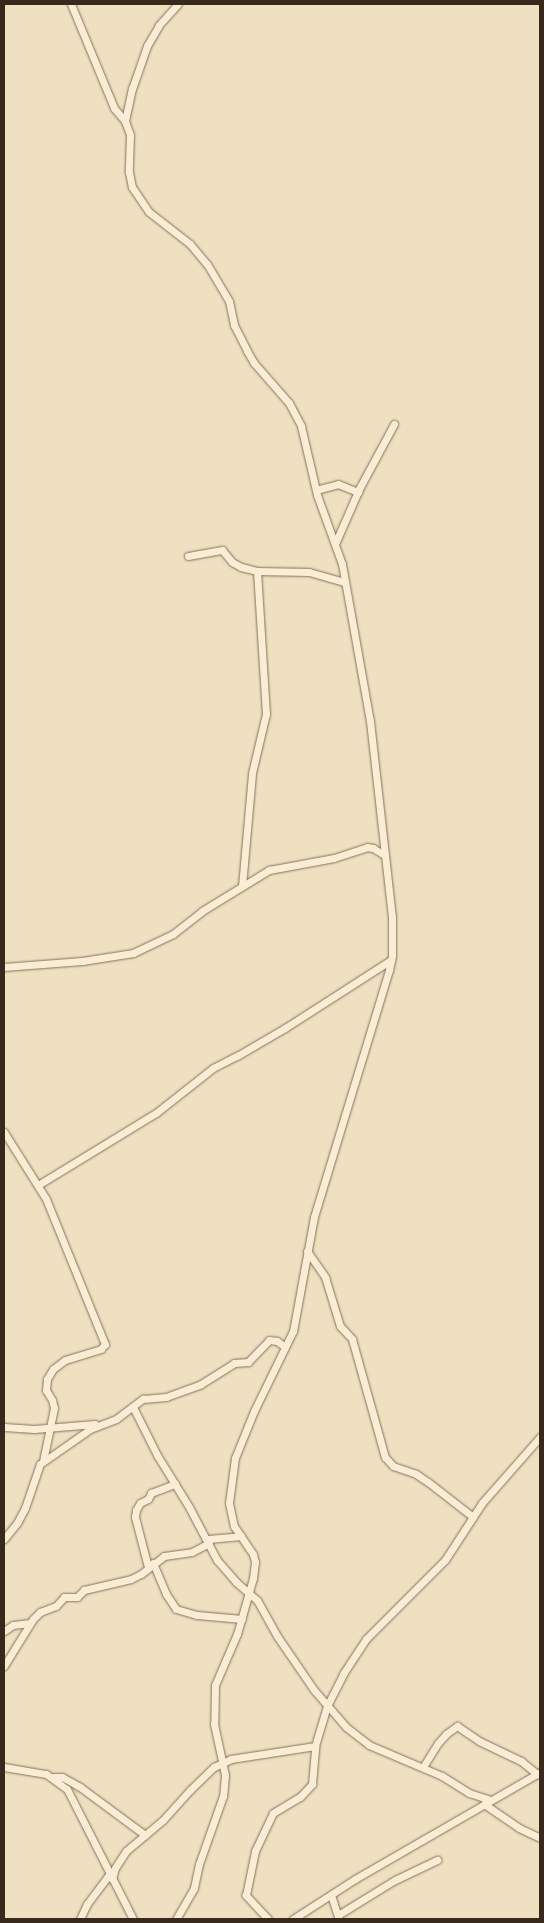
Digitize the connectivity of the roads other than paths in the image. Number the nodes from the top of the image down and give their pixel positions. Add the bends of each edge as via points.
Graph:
1 (71, 4) edge
2 (178, 4) edge
3 (125, 121) junction
4 (394, 424) dead end
5 (316, 490) junction
6 (358, 492) junction
7 (335, 544) junction
8 (188, 556) dead end
9 (257, 571) junction
10 (344, 582) junction
11 (384, 855) junction
12 (242, 886) junction
13 (391, 960) junction
14 (4, 967) edge
15 (4, 1132) edge
16 (38, 1185) junction
17 (308, 1251) junction
18 (285, 1347) junction
19 (133, 1407) junction
20 (101, 1424) junction
21 (4, 1427) edge
22 (48, 1428) junction
23 (540, 1437) edge
24 (42, 1461) junction
25 (176, 1484) junction
26 (474, 1517) junction
27 (241, 1536) junction
28 (4, 1539) edge
29 (208, 1541) junction
30 (151, 1565) junction
31 (249, 1593) junction
32 (242, 1619) junction
33 (30, 1623) junction
34 (4, 1631) edge
35 (4, 1666) edge
36 (327, 1706) junction
37 (315, 1746) junction
38 (222, 1762) junction
39 (4, 1767) edge
40 (423, 1767) junction
41 (539, 1773) edge
42 (53, 1777) junction
43 (487, 1802) junction
44 (145, 1835) junction
45 (540, 1838) edge
46 (437, 1860) dead end
47 (111, 1877) junction
48 (330, 1895) junction
49 (338, 1917) edge
50 (80, 1919) edge
51 (133, 1919) edge
52 (176, 1919) edge
53 (268, 1919) edge
54 (293, 1919) edge

1 - 3 street via 114,108
2 - 3 street via 159,25 147,46
3 - 5 street via 130,135 132,187 149,212 196,250 218,281 247,351 296,415
4 - 6 street
5 - 6 street via 338,484
5 - 7 street
6 - 7 street
7 - 10 street
8 - 9 street via 222,550 236,565
9 - 10 street via 309,572
9 - 12 street via 266,714 252,773
10 - 11 street via 370,721
11 - 12 street via 367,847 334,858 269,870
11 - 13 street via 392,916
12 - 14 street via 173,934 133,953
13 - 16 street via 238,1056 213,1068 156,1113
13 - 17 street via 314,1217
15 - 16 street
16 - 22 street via 105,1344 65,1360 49,1375 45,1385 54,1408
17 - 18 street via 299,1307
17 - 26 street via 331,1289 340,1326 352,1339 385,1457 393,1466 428,1482
18 - 19 street via 269,1340 248,1362 234,1363 201,1384 162,1398 143,1398
18 - 27 street via 235,1458 229,1504 234,1526
19 - 20 street via 116,1419
19 - 25 street
20 - 22 street
20 - 24 street
21 - 22 street
22 - 24 street
23 - 26 street via 488,1496
24 - 28 street via 25,1508
25 - 29 street
25 - 30 street via 150,1493 136,1510 135,1517
26 - 36 street via 438,1568 366,1639
27 - 29 street
27 - 31 street via 255,1562
29 - 30 street via 192,1552 168,1554
29 - 31 street via 224,1569
30 - 32 street via 176,1609 197,1615
30 - 33 street via 131,1579 84,1590 77,1597 64,1597 56,1606 40,1612
31 - 32 street
31 - 36 street via 257,1600 286,1649
32 - 38 street via 215,1685 214,1724
33 - 34 street via 13,1625
33 - 35 street
36 - 37 street
36 - 40 street via 362,1740
37 - 38 street
37 - 53 street via 312,1784 300,1797 273,1813 255,1851 246,1894
38 - 44 street
38 - 52 street via 225,1775 223,1796 194,1888
39 - 42 street
40 - 41 street via 438,1743 458,1726
40 - 43 street
41 - 43 street
42 - 44 street via 62,1777 80,1787
42 - 47 street via 71,1795
43 - 45 street via 514,1824
43 - 48 street
44 - 47 street via 120,1859
46 - 49 street via 395,1880
47 - 50 street via 87,1904
47 - 51 street
48 - 49 street
48 - 54 street

